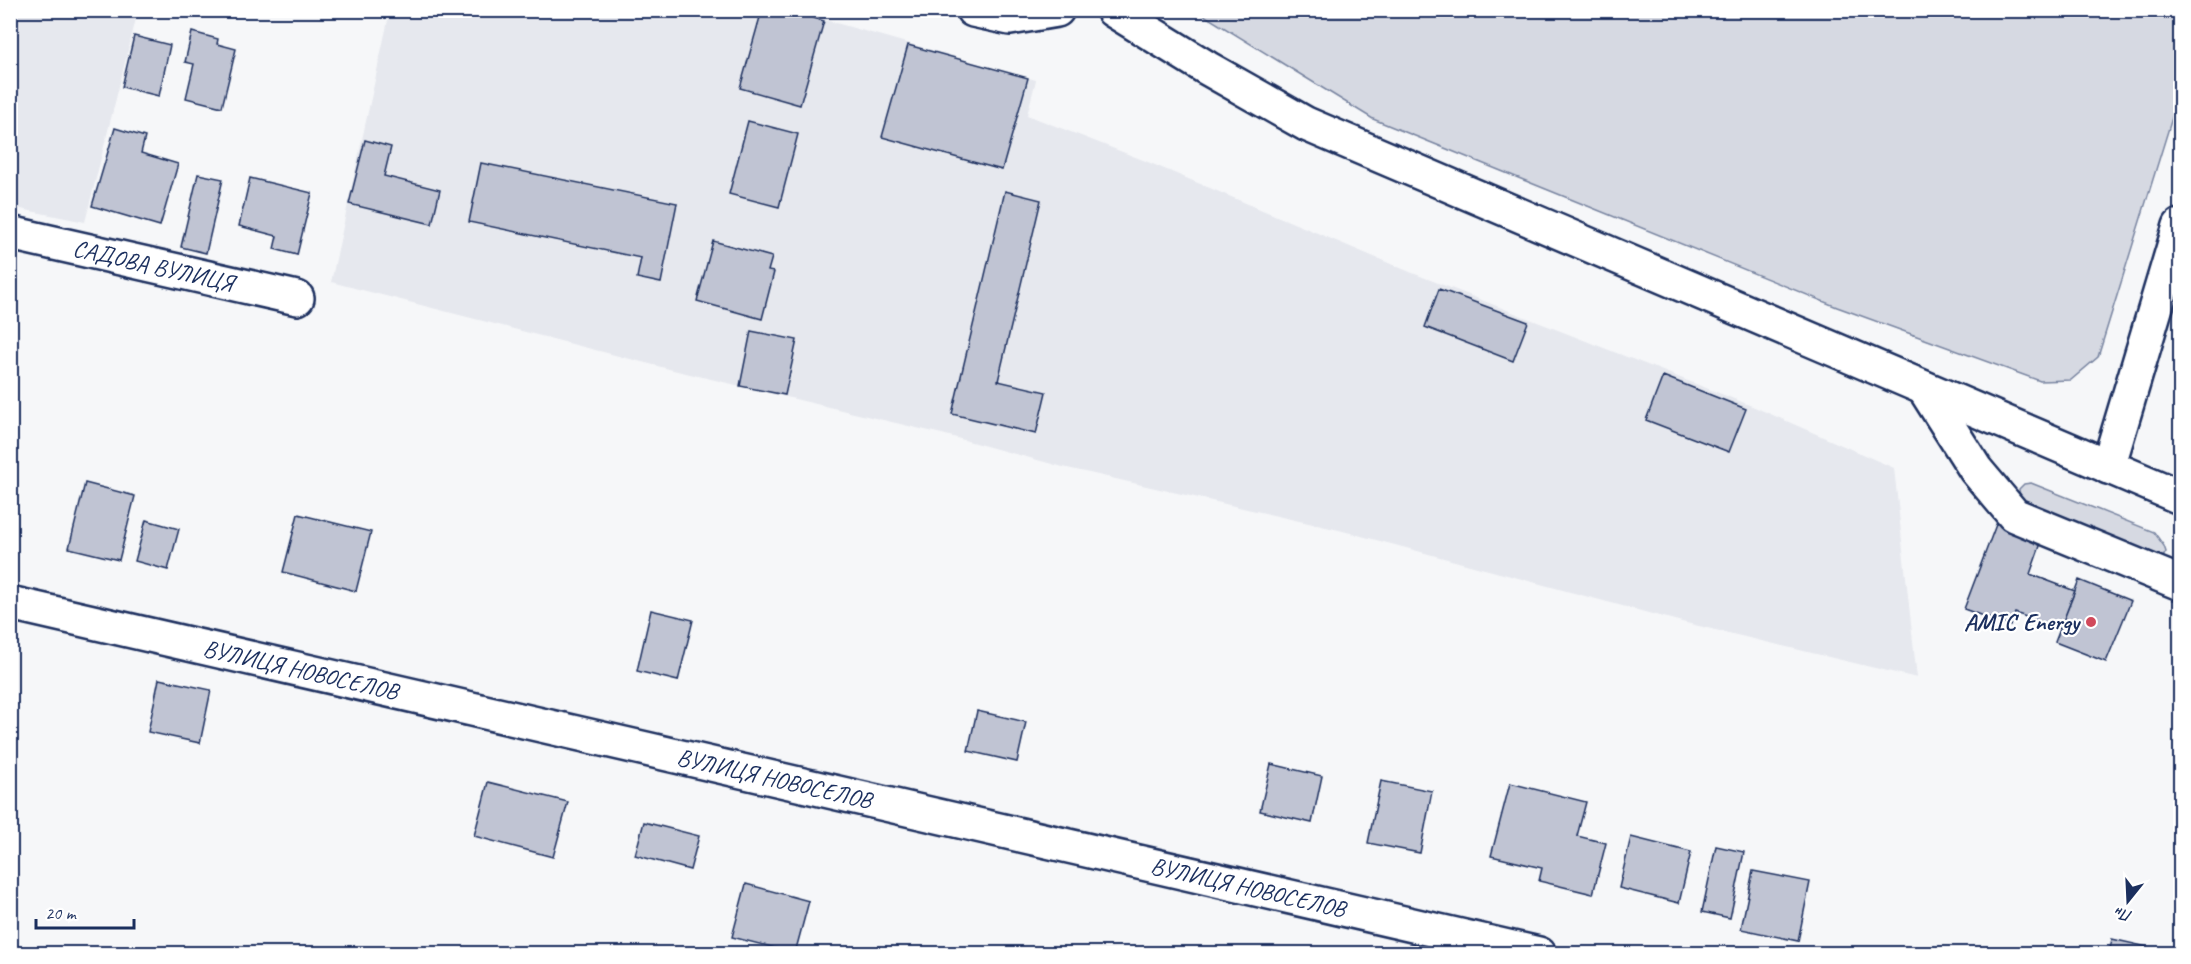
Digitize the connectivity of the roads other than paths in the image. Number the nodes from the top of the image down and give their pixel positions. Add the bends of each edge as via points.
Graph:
1 (974, 10) edge
2 (1057, 10) edge
3 (1113, 10) edge
4 (2181, 226) edge
5 (10, 233) edge
6 (297, 298) dead end
7 (1924, 388) junction
8 (2108, 466) junction
9 (2181, 497) edge
10 (2181, 583) edge
11 (10, 603) edge
12 (1539, 954) edge

1 - 2 main road via 1010,18
3 - 7 main road via 1306,124
4 - 8 main road
5 - 6 main road, САДОВА ВУЛИЦЯ
7 - 8 main road
7 - 10 main road via 1976,470 2014,515
8 - 9 main road
11 - 12 main road, ВУЛИЦЯ НОВОСЕЛОВ

